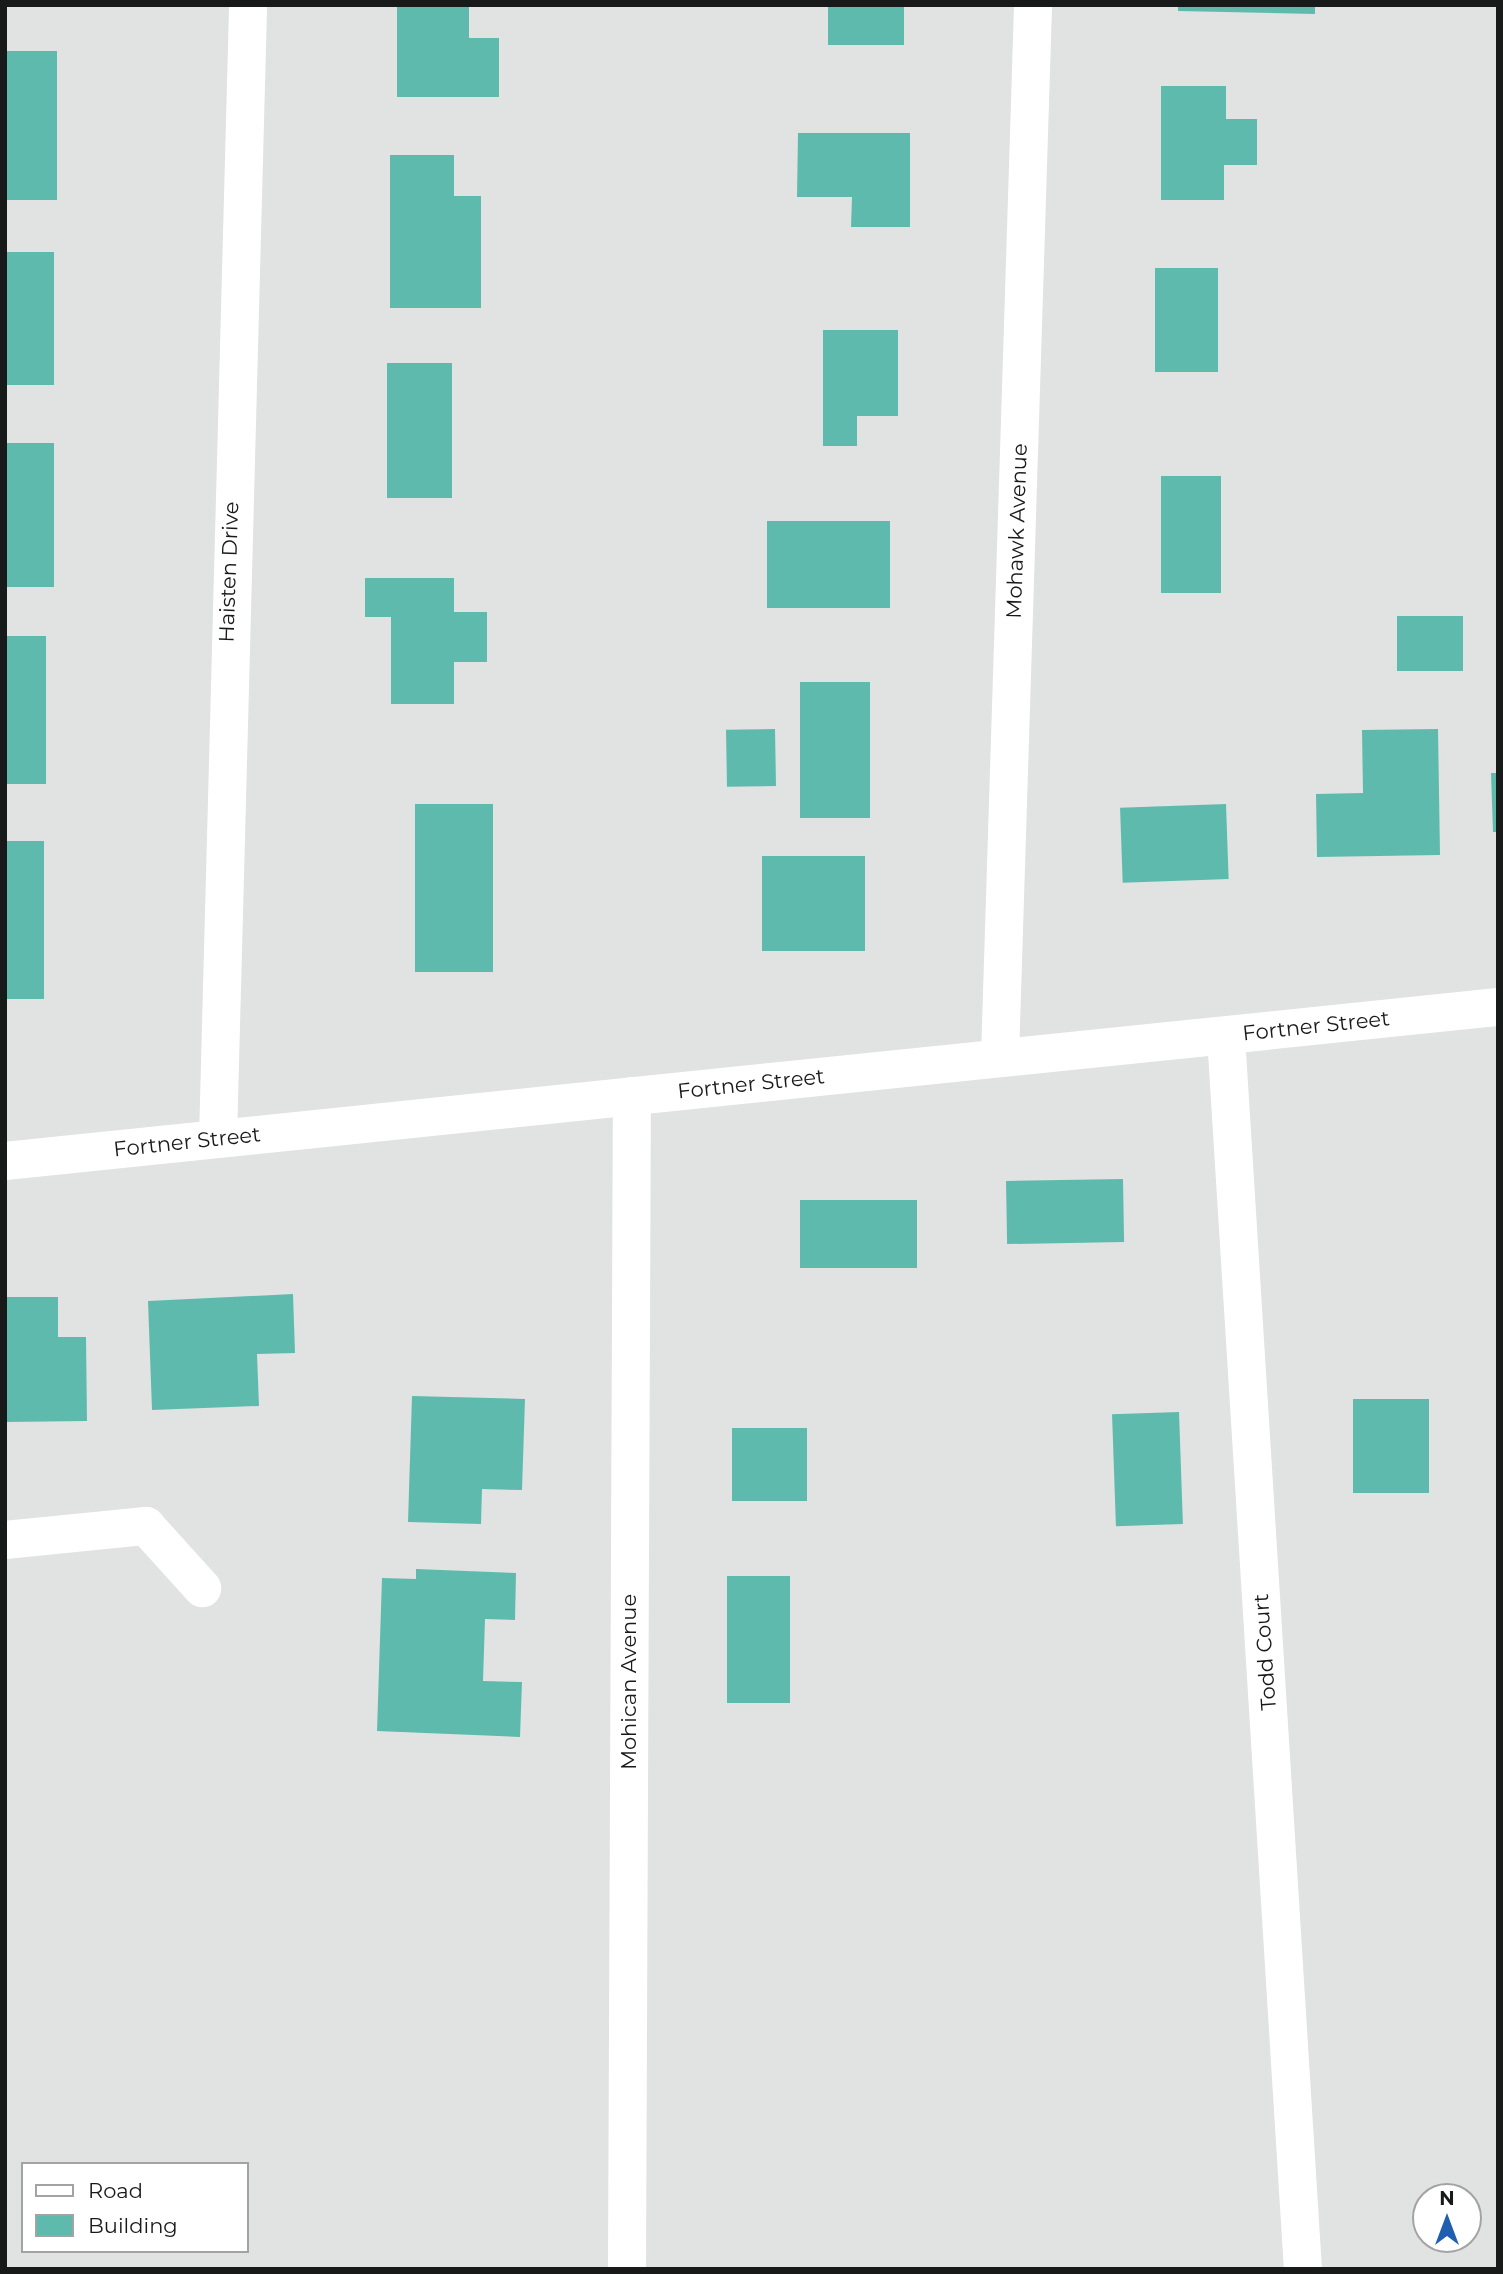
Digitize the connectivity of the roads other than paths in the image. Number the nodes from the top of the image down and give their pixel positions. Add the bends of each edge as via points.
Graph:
1 (248, 5) edge
2 (1033, 5) edge
3 (1498, 1007) edge
4 (1226, 1035) junction
5 (1000, 1057) junction
6 (632, 1096) junction
7 (218, 1139) junction
8 (5, 1161) edge
9 (5, 1540) edge
10 (202, 1588) dead end
11 (626, 2269) edge
12 (1303, 2269) edge

1 - 7 street, Haisten Drive
2 - 5 street, Mohawk Avenue
3 - 4 street, Fortner Street
4 - 5 street, Fortner Street
4 - 12 street, Todd Court
5 - 6 street, Fortner Street
6 - 7 street, Fortner Street
6 - 11 street, Mohican Avenue
7 - 8 street, Fortner Street
9 - 10 street via 146,1526

